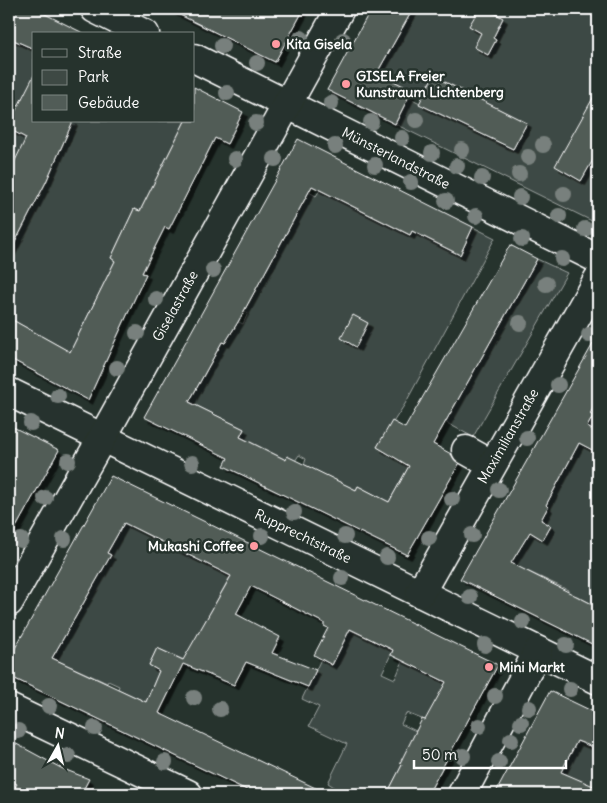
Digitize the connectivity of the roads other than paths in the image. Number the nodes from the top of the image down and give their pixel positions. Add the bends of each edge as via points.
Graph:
1 (95, 9) edge
2 (340, 9) edge
3 (142, 32) edge
4 (195, 58) edge
5 (287, 104) junction
6 (598, 259) edge
7 (598, 279) edge
8 (9, 392) edge
9 (102, 438) junction
10 (466, 450) dead end
11 (491, 464) junction
12 (420, 593) junction
13 (9, 602) edge
14 (538, 651) junction
15 (598, 680) edge
16 (9, 708) edge
17 (188, 794) edge
18 (462, 794) edge

1 - 3 street
2 - 5 street, Giselastraße
4 - 5 street, Münsterlandstraße
5 - 6 street, Münsterlandstraße
5 - 9 street, Giselastraße
7 - 11 street, Maximilianstraße
8 - 9 street, Rupprechtstraße
9 - 12 street, Rupprechtstraße
9 - 13 street, Giselastraße
10 - 11 street
11 - 12 street, Maximilianstraße
12 - 14 street, Rupprechtstraße
14 - 15 street, Rupprechtstraße
14 - 18 street
16 - 17 street

